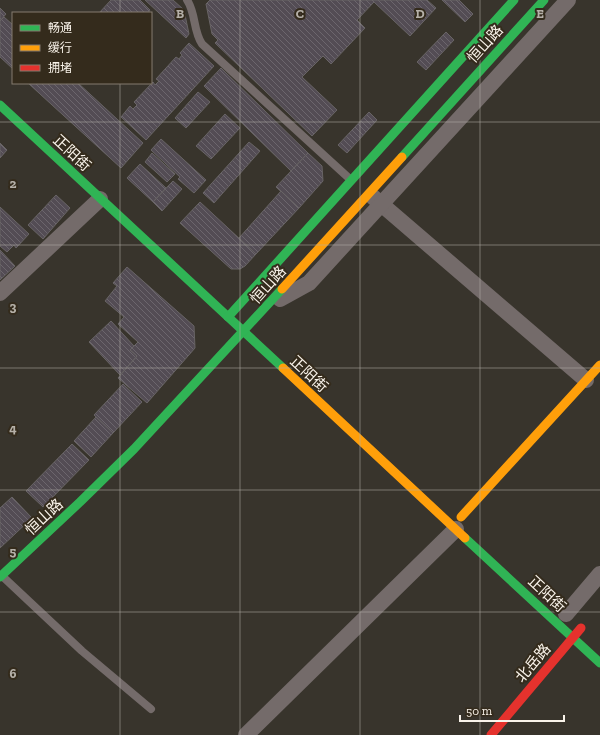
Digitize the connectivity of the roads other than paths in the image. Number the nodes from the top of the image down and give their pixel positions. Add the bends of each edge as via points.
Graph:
1 (514, 0) edge
2 (544, 0) edge
3 (568, 0) edge
4 (189, 1) edge
5 (0, 105) edge
6 (351, 181) junction
7 (369, 194) junction
8 (100, 198) junction
9 (381, 204) junction
10 (0, 293) edge
11 (268, 306) junction
12 (244, 316) junction
13 (228, 317) junction
14 (244, 332) junction
15 (600, 365) edge
16 (586, 380) junction
17 (460, 520) junction
18 (600, 574) edge
19 (1, 576) edge
20 (573, 621) joint
21 (573, 638) junction
22 (600, 663) edge
23 (150, 709) dead end
24 (246, 735) edge
25 (491, 735) edge

1 - 6 main road, 恒山路
2 - 7 main road, 恒山路
3 - 9 street
4 - 6 lane via 197,37 202,44
5 - 8 main road, 正阳街
6 - 12 main road, 恒山路
7 - 9 street
7 - 11 main road, 恒山路
8 - 10 street
8 - 13 main road, 正阳街
9 - 11 street via 309,283
9 - 16 street
11 - 12 main road, 恒山路
12 - 13 main road, 恒山路
12 - 14 main road, 恒山路
13 - 14 main road, 正阳街
14 - 17 main road, 正阳街
14 - 19 main road, 恒山路 via 134,449
15 - 16 main road
16 - 17 main road
17 - 21 main road, 正阳街
17 - 24 street
18 - 20 street
19 - 23 lane via 82,651
20 - 21 main road, 北岳路
21 - 22 main road, 正阳街
21 - 25 main road, 北岳路

